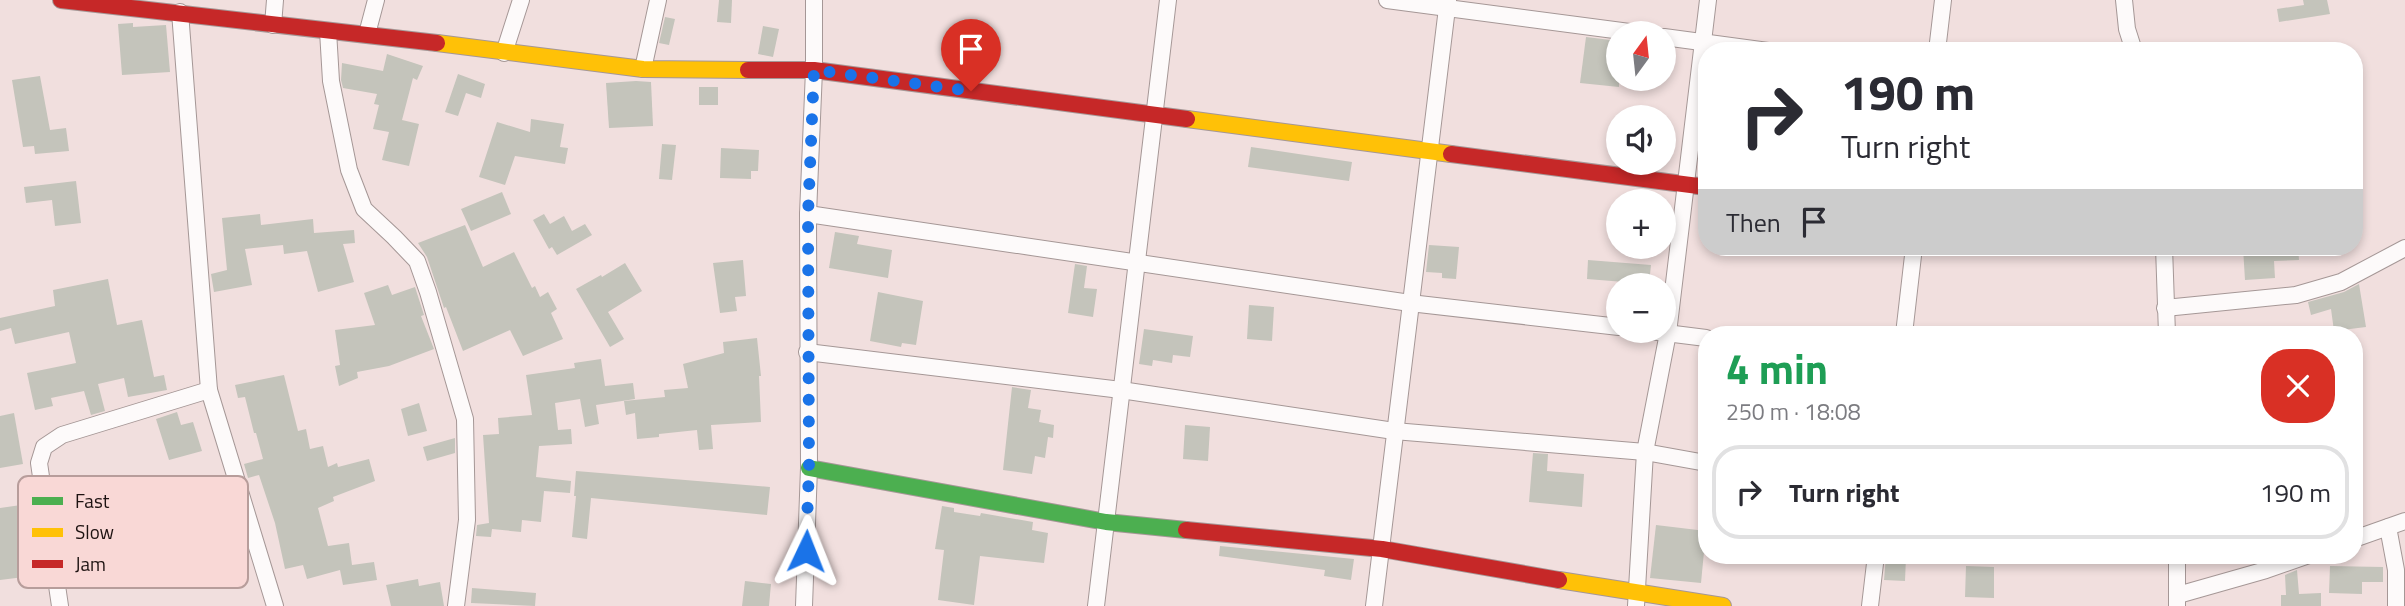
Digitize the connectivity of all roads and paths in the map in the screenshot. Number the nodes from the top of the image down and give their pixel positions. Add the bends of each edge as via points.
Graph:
1 (61, 0) edge
2 (275, 0) edge
3 (376, 0) edge
4 (521, 0) edge
5 (658, 0) edge
6 (814, 0) edge
7 (1168, 0) edge
8 (1387, 0) edge
9 (1708, 0) edge
10 (1943, 0) edge
11 (2124, 0) edge
12 (1447, 4) edge
13 (180, 12) junction
14 (273, 24) junction
15 (1606, 28) edge
16 (328, 31) junction
17 (367, 34) junction
18 (1676, 39) edge
19 (1703, 42) joint
20 (1938, 42) edge
21 (2131, 42) edge
22 (504, 53) junction
23 (643, 69) junction
24 (814, 70) junction
25 (1698, 84) edge
26 (1155, 115) junction
27 (1429, 151) junction
28 (1686, 184) junction
29 (1698, 186) edge
30 (808, 215) junction
31 (2405, 248) edge
32 (1913, 256) edge
33 (2164, 256) edge
34 (1137, 263) junction
35 (1675, 273) edge
36 (1410, 303) junction
37 (2165, 308) junction
38 (1606, 326) edge
39 (1905, 326) edge
40 (2166, 326) edge
41 (1676, 334) edge
42 (1698, 337) edge
43 (1666, 343) edge
44 (807, 352) junction
45 (209, 390) junction
46 (1121, 390) junction
47 (1395, 431) junction
48 (1645, 452) junction
49 (1698, 462) edge
50 (809, 468) junction
51 (41, 476) edge
52 (235, 476) edge
53 (248, 518) edge
54 (2405, 521) edge
55 (1106, 522) junction
56 (2388, 527) junction
57 (2363, 536) edge
58 (1382, 549) junction
59 (1875, 564) edge
60 (2177, 564) edge
61 (2283, 564) edge
62 (57, 588) edge
63 (1637, 600) edge
64 (2177, 600) edge
65 (60, 606) edge
66 (275, 606) edge
67 (456, 606) edge
68 (804, 606) edge
69 (1096, 606) edge
70 (1374, 606) edge
71 (1723, 606) edge
72 (1870, 606) edge
73 (2396, 606) edge

1 - 13 street
2 - 14 street
3 - 17 street
4 - 22 street
5 - 23 street
6 - 24 street
7 - 26 street
8 - 12 street
9 - 19 street
10 - 20 street
11 - 21 street
12 - 15 street
12 - 27 street
13 - 14 street
13 - 45 street
14 - 16 street
16 - 17 street
16 - 67 street via 331,81 349,170 364,209 417,261 465,419 467,520
17 - 22 street
18 - 19 street
22 - 23 street
23 - 24 street
24 - 26 street
24 - 30 street
25 - 28 street
26 - 27 street
26 - 34 street
27 - 28 street
27 - 36 street
28 - 29 street
28 - 35 street
30 - 34 street
30 - 44 street
31 - 37 street via 2341,282 2295,295
32 - 39 street
33 - 37 street
34 - 36 street
34 - 46 street
36 - 38 street
36 - 47 street
37 - 40 street
41 - 42 street
43 - 48 street
44 - 46 street
44 - 50 street
45 - 51 street via 62,435 44,447
45 - 52 street
46 - 47 street
46 - 55 street
47 - 48 street
47 - 58 street
48 - 49 street
48 - 63 street
50 - 55 street
50 - 68 street
53 - 66 street
54 - 56 street
55 - 58 street
55 - 69 street
56 - 57 street
56 - 73 street via 2396,570
58 - 63 street
58 - 70 street
59 - 72 street
60 - 64 street
61 - 64 street
62 - 65 street
63 - 71 street

